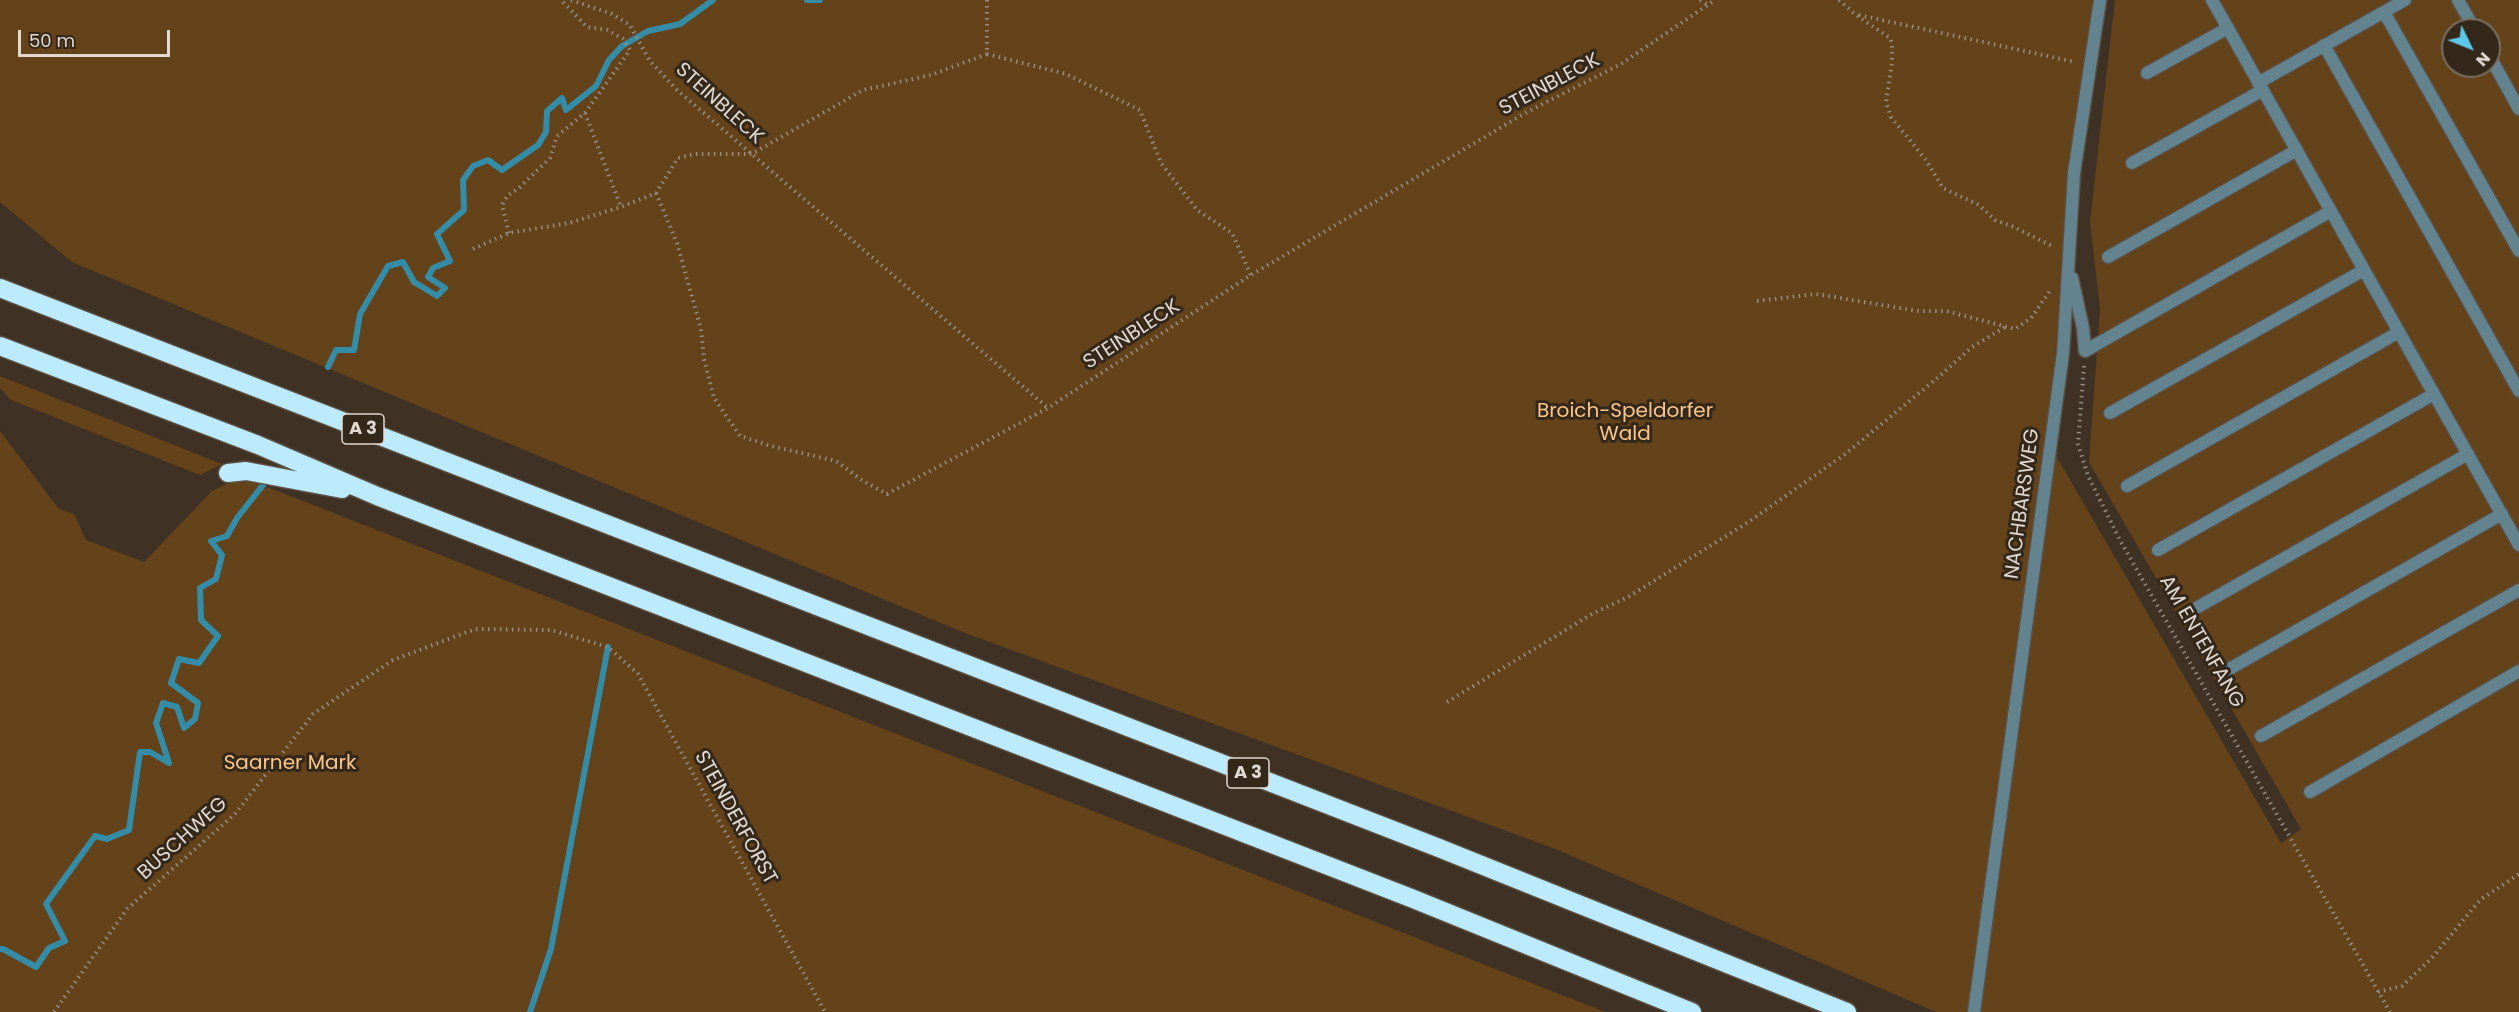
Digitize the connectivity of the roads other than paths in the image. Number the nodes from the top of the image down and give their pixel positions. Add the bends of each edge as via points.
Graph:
1 (2100, 0) edge
2 (2212, 0) edge
3 (2458, 0) edge
4 (2401, 1) edge
5 (2384, 12) junction
6 (2468, 18) edge
7 (2228, 28) junction
8 (2324, 45) junction
9 (2147, 73) dead end
10 (2501, 76) edge
11 (2260, 86) junction
12 (2519, 108) edge
13 (2297, 150) junction
14 (2132, 163) dead end
15 (2331, 211) junction
16 (2519, 251) edge
17 (2108, 257) dead end
18 (2069, 265) junction
19 (2364, 270) junction
20 (0, 288) edge
21 (2399, 332) junction
22 (0, 346) edge
23 (2519, 391) edge
24 (2434, 394) junction
25 (2110, 413) dead end
26 (2468, 454) junction
27 (228, 473) dead end
28 (2127, 486) dead end
29 (377, 496) junction
30 (2502, 514) junction
31 (2519, 545) edge
32 (2158, 550) dead end
33 (2519, 590) edge
34 (2198, 607) dead end
35 (2519, 671) edge
36 (2224, 672) dead end
37 (2261, 736) dead end
38 (2310, 792) dead end
39 (1975, 1010) edge
40 (1692, 1012) edge
41 (1847, 1012) edge

1 - 18 lane, NACHBARSWEG via 2074,173
2 - 7 lane
3 - 6 lane
4 - 5 lane
5 - 8 lane
5 - 16 lane
7 - 9 lane
7 - 11 lane
8 - 11 lane
8 - 23 lane
10 - 12 lane
11 - 13 lane
11 - 14 lane
13 - 15 lane
13 - 17 lane
15 - 18 lane via 2085,351
15 - 19 lane
18 - 39 lane, NACHBARSWEG via 2063,353
19 - 21 lane
19 - 25 lane
20 - 41 highway, A 3 via 1439,848
21 - 24 lane
21 - 28 lane
22 - 29 highway via 258,445
24 - 26 lane
24 - 32 lane
26 - 30 lane
26 - 34 lane
27 - 29 highway via 246,471
29 - 40 highway via 1400,893
30 - 31 lane
30 - 36 lane
33 - 37 lane
35 - 38 lane

